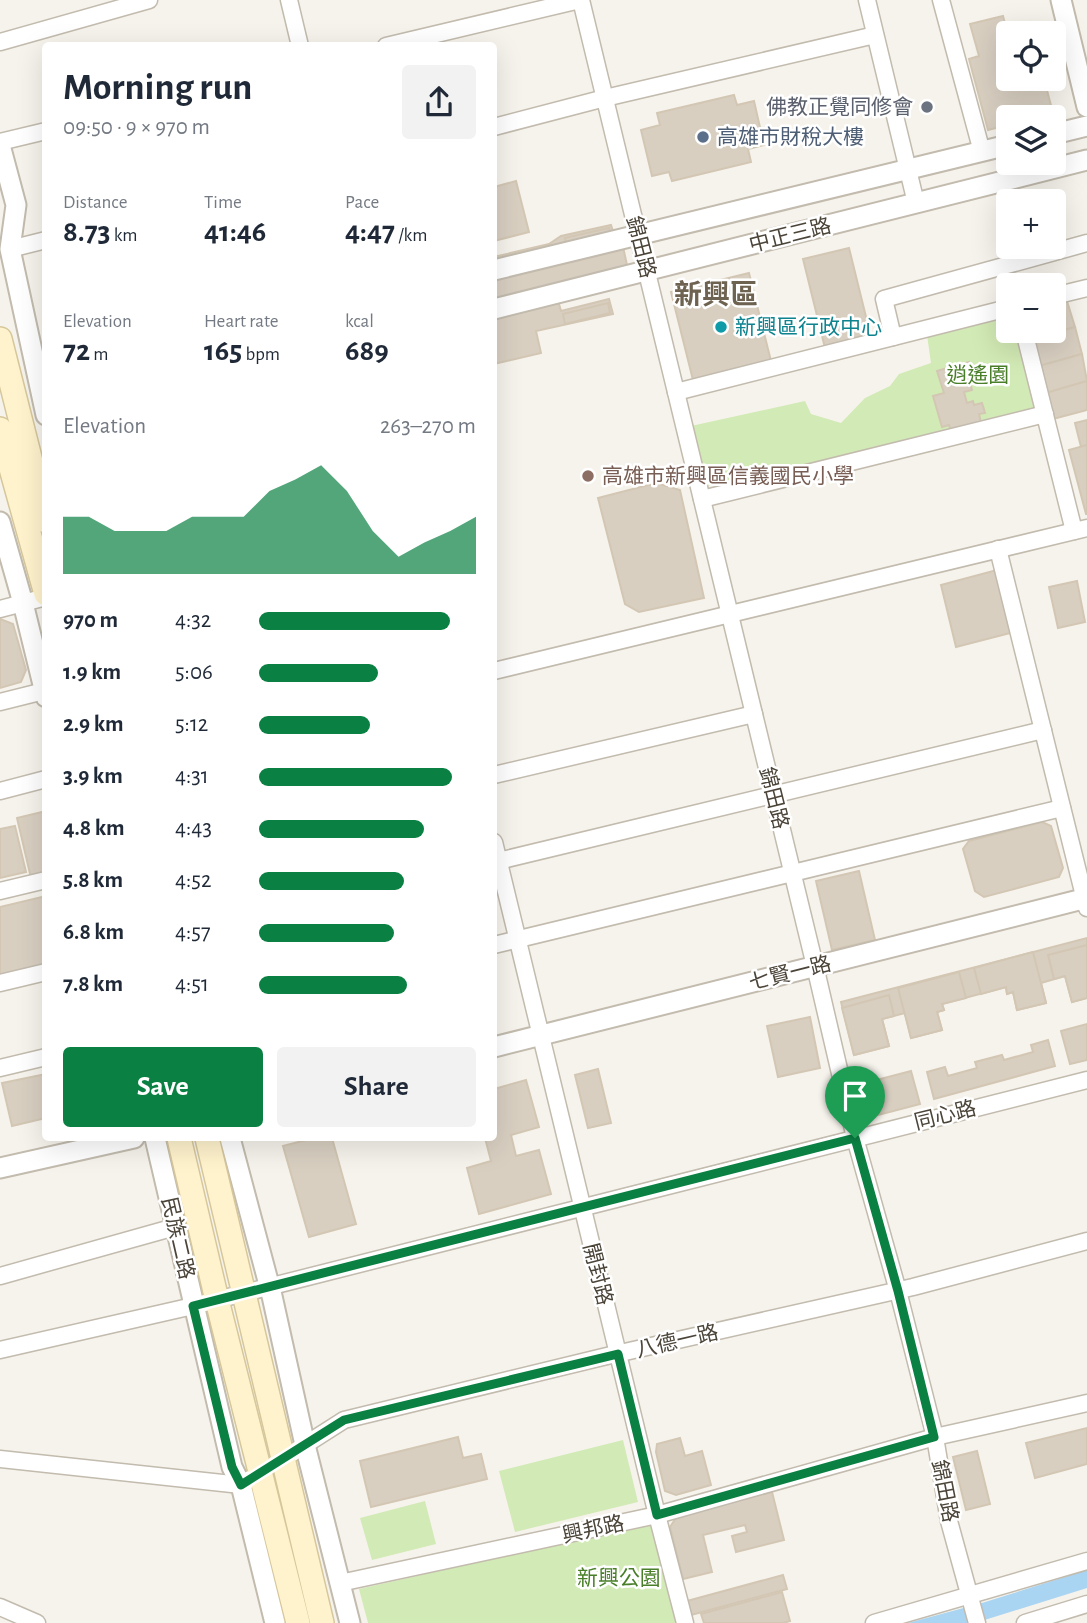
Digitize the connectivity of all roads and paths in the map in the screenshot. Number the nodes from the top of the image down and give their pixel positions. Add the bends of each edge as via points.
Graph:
1 (149, 0) edge
2 (289, 0) edge
3 (580, 0) edge
4 (867, 0) edge
5 (941, 0) edge
6 (1061, 0) edge
7 (875, 35) junction
8 (0, 41) edge
9 (299, 42) edge
10 (403, 42) edge
11 (605, 98) junction
12 (1087, 107) edge
13 (497, 127) edge
14 (1087, 127) edge
15 (1066, 131) edge
16 (42, 132) edge
17 (0, 144) edge
18 (996, 148) edge
19 (982, 152) junction
20 (1087, 160) edge
21 (908, 170) junction
22 (916, 203) junction
23 (638, 235) junction
24 (42, 241) edge
25 (1087, 243) edge
26 (10, 249) junction
27 (497, 269) edge
28 (646, 271) junction
29 (1087, 288) edge
30 (1066, 293) edge
31 (497, 308) edge
32 (996, 311) edge
33 (892, 337) junction
34 (0, 339) edge
35 (1027, 343) edge
36 (41, 379) edge
37 (5, 388) edge
38 (676, 392) junction
39 (1045, 414) junction
40 (42, 418) edge
41 (5, 429) edge
42 (702, 499) junction
43 (42, 512) edge
44 (0, 524) edge
45 (1081, 530) edge
46 (998, 549) junction
47 (42, 579) edge
48 (42, 596) edge
49 (23, 603) junction
50 (0, 609) edge
51 (730, 614) junction
52 (497, 670) edge
53 (42, 682) edge
54 (42, 695) edge
55 (0, 702) edge
56 (754, 714) junction
57 (1043, 730) junction
58 (497, 774) edge
59 (42, 780) edge
60 (0, 791) edge
61 (774, 796) junction
62 (1062, 808) junction
63 (497, 862) edge
64 (497, 866) edge
65 (792, 872) junction
66 (42, 881) edge
67 (0, 891) edge
68 (1086, 902) edge
69 (517, 939) junction
70 (497, 944) edge
71 (815, 966) junction
72 (42, 973) edge
73 (0, 983) edge
74 (540, 1035) junction
75 (497, 1046) edge
76 (42, 1058) edge
77 (0, 1068) edge
78 (1087, 1080) edge
79 (855, 1138) junction
80 (121, 1141) edge
81 (156, 1141) edge
82 (180, 1141) edge
83 (208, 1141) edge
84 (231, 1141) edge
85 (0, 1168) edge
86 (582, 1207) junction
87 (175, 1227) junction
88 (1087, 1241) edge
89 (0, 1276) edge
90 (270, 1286) junction
91 (898, 1291) junction
92 (244, 1293) junction
93 (217, 1300) junction
94 (193, 1306) junction
95 (0, 1350) edge
96 (618, 1354) junction
97 (1087, 1403) edge
98 (934, 1437) junction
99 (305, 1445) junction
100 (0, 1459) edge
101 (284, 1459) junction
102 (251, 1479) junction
103 (657, 1515) junction
104 (1087, 1560) edge
105 (340, 1583) junction
106 (971, 1600) junction
107 (1087, 1604) edge
108 (0, 1607) edge
109 (37, 1623) edge
110 (275, 1623) edge
111 (298, 1623) edge
112 (322, 1623) edge
113 (350, 1623) edge
114 (685, 1623) edge
115 (874, 1623) edge
116 (977, 1623) edge
117 (1026, 1623) edge

1 - 8 street
2 - 9 street
3 - 10 street
3 - 11 street, 錦田路
4 - 7 street
5 - 19 street
6 - 12 street
7 - 11 street
7 - 21 street
11 - 13 street
11 - 23 street, 錦田路
14 - 15 street
16 - 17 street
17 - 26 street via 16,205
18 - 19 street, 中正三路
19 - 21 street, 中正三路
20 - 22 street, 中正三路
21 - 22 street
21 - 23 street, 中正三路
22 - 28 street, 中正三路
23 - 27 street, 中正三路
23 - 28 street, 錦田路
24 - 26 street
25 - 33 street via 884,299
26 - 36 street
28 - 31 street, 中正三路
28 - 38 street, 錦田路
29 - 30 street
32 - 33 street
33 - 38 street
34 - 37 main road
35 - 39 street
36 - 37 street
37 - 41 main road
38 - 42 street, 錦田路
39 - 42 street
39 - 45 street
40 - 41 street
41 - 43 main road
41 - 47 main road
42 - 51 street, 錦田路
44 - 49 street
45 - 46 street
46 - 51 street
46 - 57 street
48 - 49 street
49 - 50 street
49 - 53 street
51 - 52 street
51 - 56 street, 錦田路
54 - 55 street
56 - 58 street
56 - 61 street, 錦田路
57 - 61 street
57 - 62 street
59 - 60 street
61 - 63 street
61 - 65 street, 錦田路
62 - 65 street
62 - 68 street
64 - 69 street, 開封路
65 - 69 street
65 - 71 street, 錦田路
66 - 67 street
68 - 71 street, 七賢一路
69 - 70 street
69 - 74 street, 開封路
71 - 74 street, 七賢一路
71 - 79 street, 錦田路
72 - 73 street
74 - 75 street, 七賢一路
74 - 86 street, 開封路
76 - 77 street
78 - 79 street, 同心路
79 - 86 street, 同心路
79 - 91 street, 錦田路
80 - 85 street
81 - 87 street, 民族二路
82 - 93 main road, 民族二路
83 - 92 main road
84 - 90 street
86 - 90 street, 同心路
86 - 96 street, 開封路
87 - 89 street
87 - 94 street, 民族二路
88 - 91 street, 八德一路
90 - 92 street, 同心路
90 - 99 street
91 - 96 street, 八德一路
91 - 98 street, 錦田路
92 - 93 street, 同心路
92 - 101 main road
93 - 94 street, 同心路
93 - 102 main road, 民族二路
94 - 95 street, 同心路
94 - 102 street, 民族二路 via 232,1467
96 - 99 street, 八德一路 via 344,1420
96 - 103 street, 開封路
97 - 98 street, 興邦路
98 - 103 street, 興邦路
98 - 106 street, 錦田路 via 949,1521
99 - 101 street, 八德一路
99 - 105 street
100 - 102 street
101 - 102 street, 八德一路
101 - 112 main road
102 - 110 street, 民族二路
102 - 111 main road, 民族二路
103 - 105 street, 興邦路
103 - 114 street, 開封路
104 - 106 street
105 - 113 street
106 - 115 street
106 - 116 street, 錦田路
107 - 117 street
108 - 109 street

